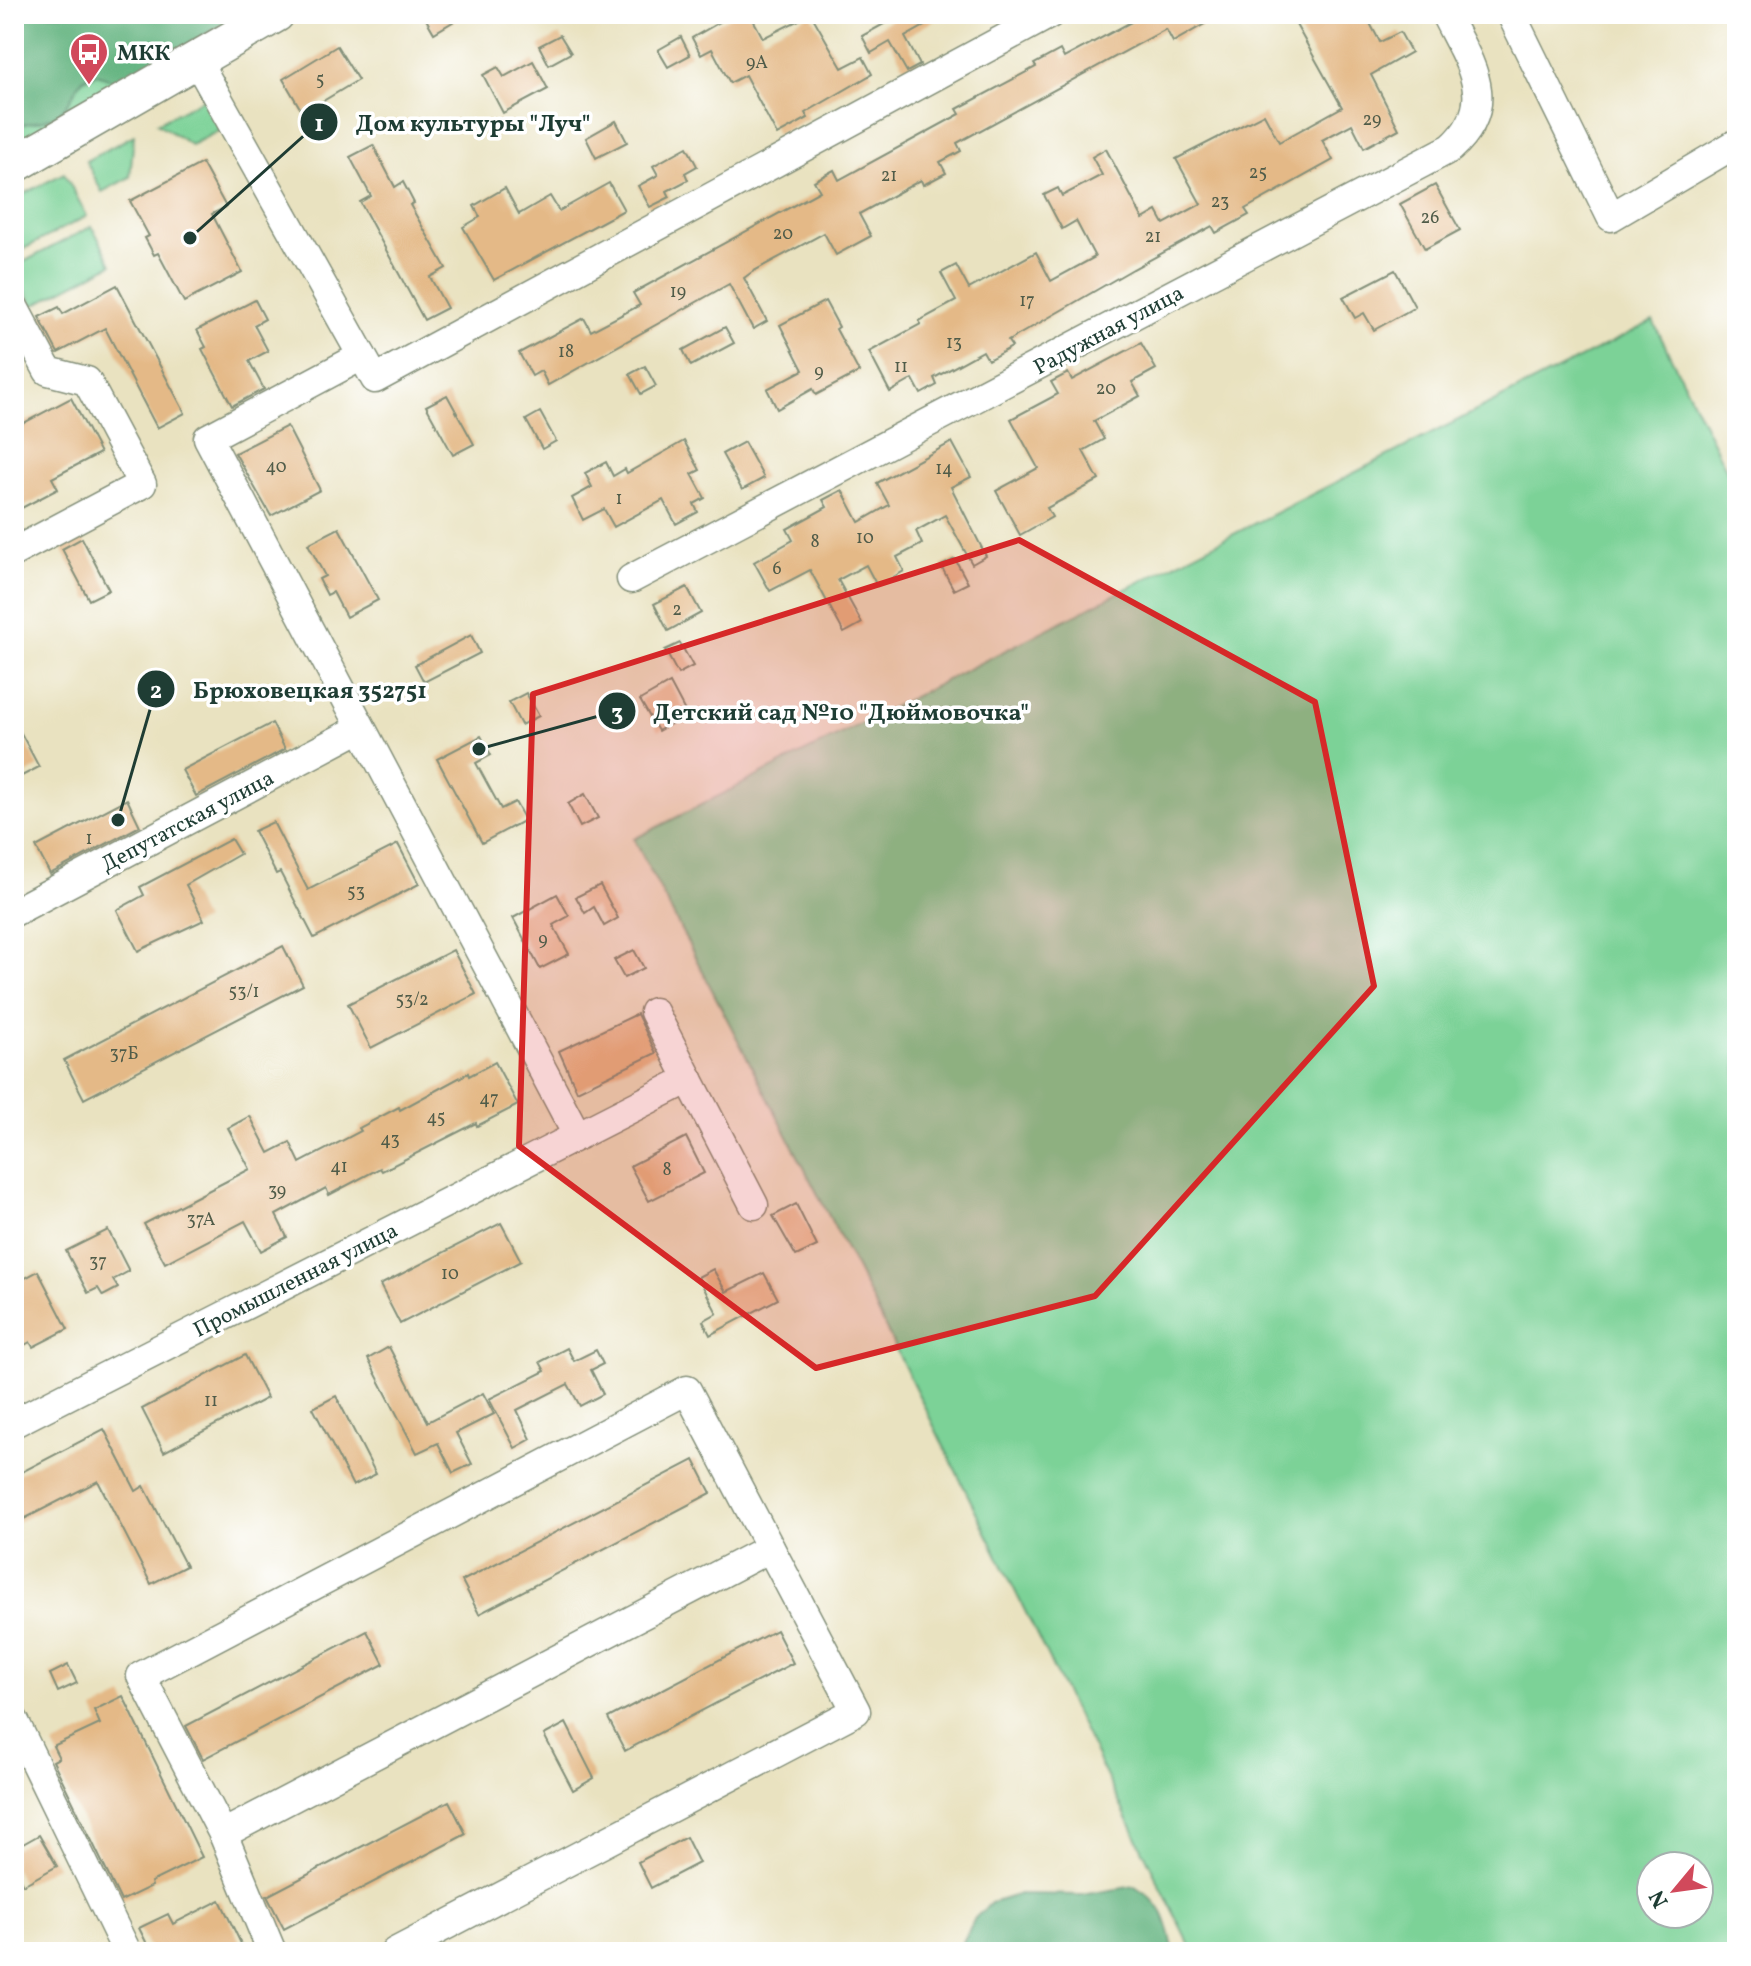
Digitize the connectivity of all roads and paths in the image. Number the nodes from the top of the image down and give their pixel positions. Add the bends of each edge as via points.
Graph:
1 (276, 14) edge
2 (1050, 14) edge
3 (1445, 14) edge
4 (1511, 14) edge
5 (197, 61) junction
6 (1737, 143) edge
7 (14, 165) edge
8 (14, 307) edge
9 (362, 356) junction
10 (14, 552) edge
11 (631, 579) dead end
12 (361, 728) junction
13 (14, 912) edge
14 (654, 1012) dead end
15 (689, 1079) junction
16 (577, 1135) junction
17 (754, 1205) dead end
18 (14, 1423) edge
19 (770, 1548) junction
20 (14, 1720) edge
21 (223, 1834) junction
22 (127, 1952) edge
23 (272, 1952) edge
24 (395, 1952) edge

1 - 5 main road
2 - 9 street via 375,379
3 - 11 street, Радужная улица via 1479,94 1473,124 1451,148
4 - 6 street via 1611,217
5 - 7 main road
5 - 9 street
8 - 10 street via 48,371 87,381 142,484
9 - 12 street via 208,438
12 - 13 street, Депутатская улица
12 - 16 street
14 - 15 street
15 - 16 street, Промышленная улица
15 - 17 street
16 - 18 street, Промышленная улица
19 - 21 street
19 - 21 street via 687,1390 141,1676
19 - 24 street via 856,1711
20 - 22 street
21 - 23 street

